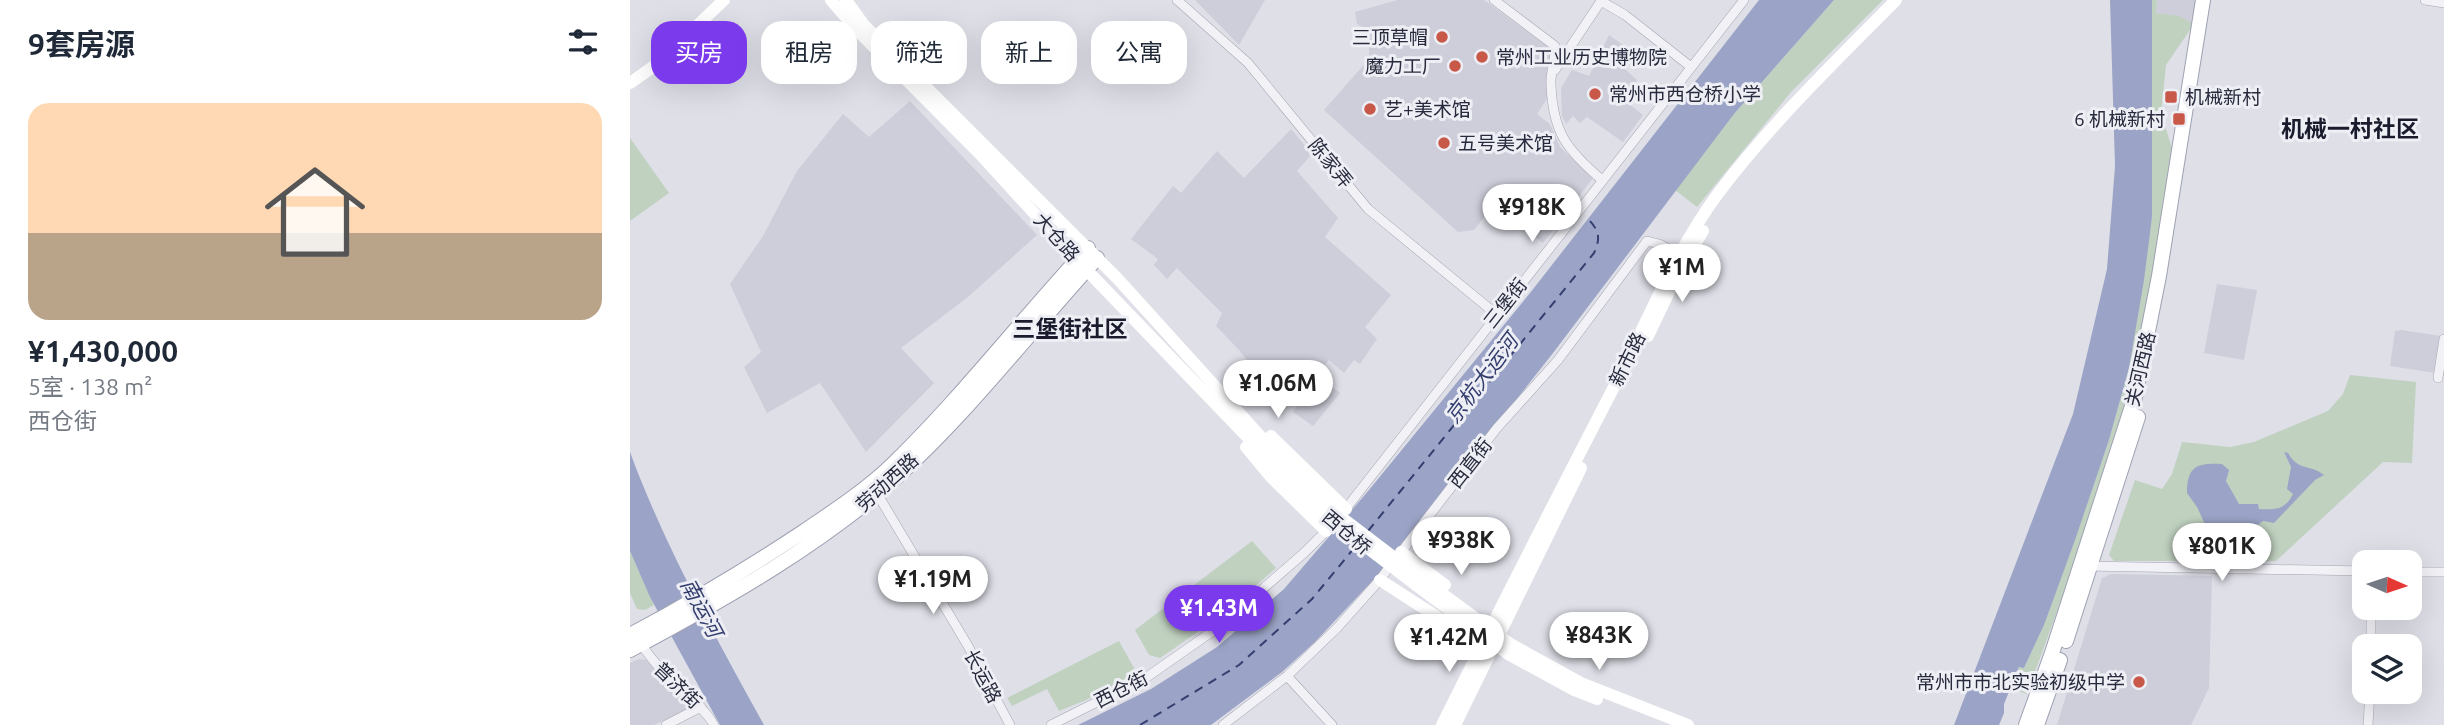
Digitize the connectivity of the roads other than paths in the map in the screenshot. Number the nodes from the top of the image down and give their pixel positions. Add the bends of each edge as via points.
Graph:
1 (713, 0) edge
2 (724, 0) edge
3 (831, 0) edge
4 (846, 0) edge
5 (1177, 0) edge
6 (1494, 0) edge
7 (1744, 0) edge
8 (1896, 0) edge
9 (1904, 0) edge
10 (2203, 0) edge
11 (2212, 0) edge
12 (2425, 0) edge
13 (2444, 3) edge
14 (1690, 68) junction
15 (630, 74) edge
16 (1552, 74) junction
17 (630, 83) edge
18 (1602, 180) junction
19 (1093, 253) junction
20 (1679, 254) junction
21 (1082, 265) junction
22 (1496, 314) junction
23 (2444, 339) edge
24 (1187, 355) junction
25 (1179, 366) junction
26 (2438, 378) dead end
27 (1286, 471) junction
28 (874, 487) junction
29 (1346, 509) junction
30 (1326, 531) junction
31 (1401, 552) junction
32 (2086, 566) junction
33 (2352, 571) edge
34 (2422, 572) edge
35 (2444, 572) edge
36 (1380, 580) junction
37 (1493, 637) junction
38 (633, 638) edge
39 (1287, 676) junction
40 (2369, 704) edge
41 (701, 707) junction
42 (666, 725) edge
43 (714, 725) edge
44 (1010, 725) edge
45 (1051, 725) edge
46 (1223, 725) edge
47 (1332, 725) edge
48 (1442, 725) edge
49 (1455, 725) edge
50 (1667, 725) edge
51 (1688, 725) edge
52 (2026, 725) edge
53 (2037, 725) edge
54 (2368, 725) edge

1 - 15 main road
2 - 17 main road via 657,64
3 - 21 main road, 大仓路
4 - 19 main road, 大仓路 via 864,25
5 - 22 street, 陈家弄 via 1248,63 1368,209
6 - 16 street via 1555,46
7 - 14 street, 三堡街
8 - 20 main road, 新市路 via 1783,115 1717,195
9 - 37 main road, 新市路 via 1787,121 1722,199 1681,269
10 - 32 main road, 关河西路 via 2147,346
11 - 32 main road, 关河西路 via 2153,360 2129,451
12 - 13 street
14 - 16 street via 1601,1
14 - 18 street, 三堡街
16 - 18 street via 1554,110 1563,139 1573,156
18 - 22 street, 三堡街
19 - 21 main road, 劳动西路
19 - 24 main road, 大仓路
20 - 31 street, 西直街 via 1647,241 1558,360 1497,428
20 - 37 main road, 新市路
21 - 25 main road, 大仓路
21 - 28 main road, 劳动西路
22 - 29 street, 三堡街
23 - 26 street
24 - 27 main road, 大仓路
24 - 29 main road
25 - 27 main road, 大仓路
25 - 30 main road via 1270,476
27 - 37 main road, 西仓桥, bridge via 1331,520
28 - 38 main road, 劳动西路 via 745,579
28 - 44 street, 长运路
29 - 30 street, 西仓街
30 - 45 street, 西仓街 via 1220,626 1147,677
31 - 36 street, 西直街
31 - 37 main road via 1480,612
32 - 33 street
32 - 52 main road, 关河西路
32 - 53 main road, 关河西路
34 - 35 street
36 - 37 main road via 1470,638
36 - 39 street, 西直街
37 - 48 main road, 新市路
37 - 49 main road, 新市路
37 - 50 main road via 1508,654 1574,690
37 - 51 main road via 1581,684
38 - 41 street, 普济街
39 - 46 street, 西直街
39 - 47 street
40 - 54 street
41 - 42 street
41 - 43 street, 普济街

